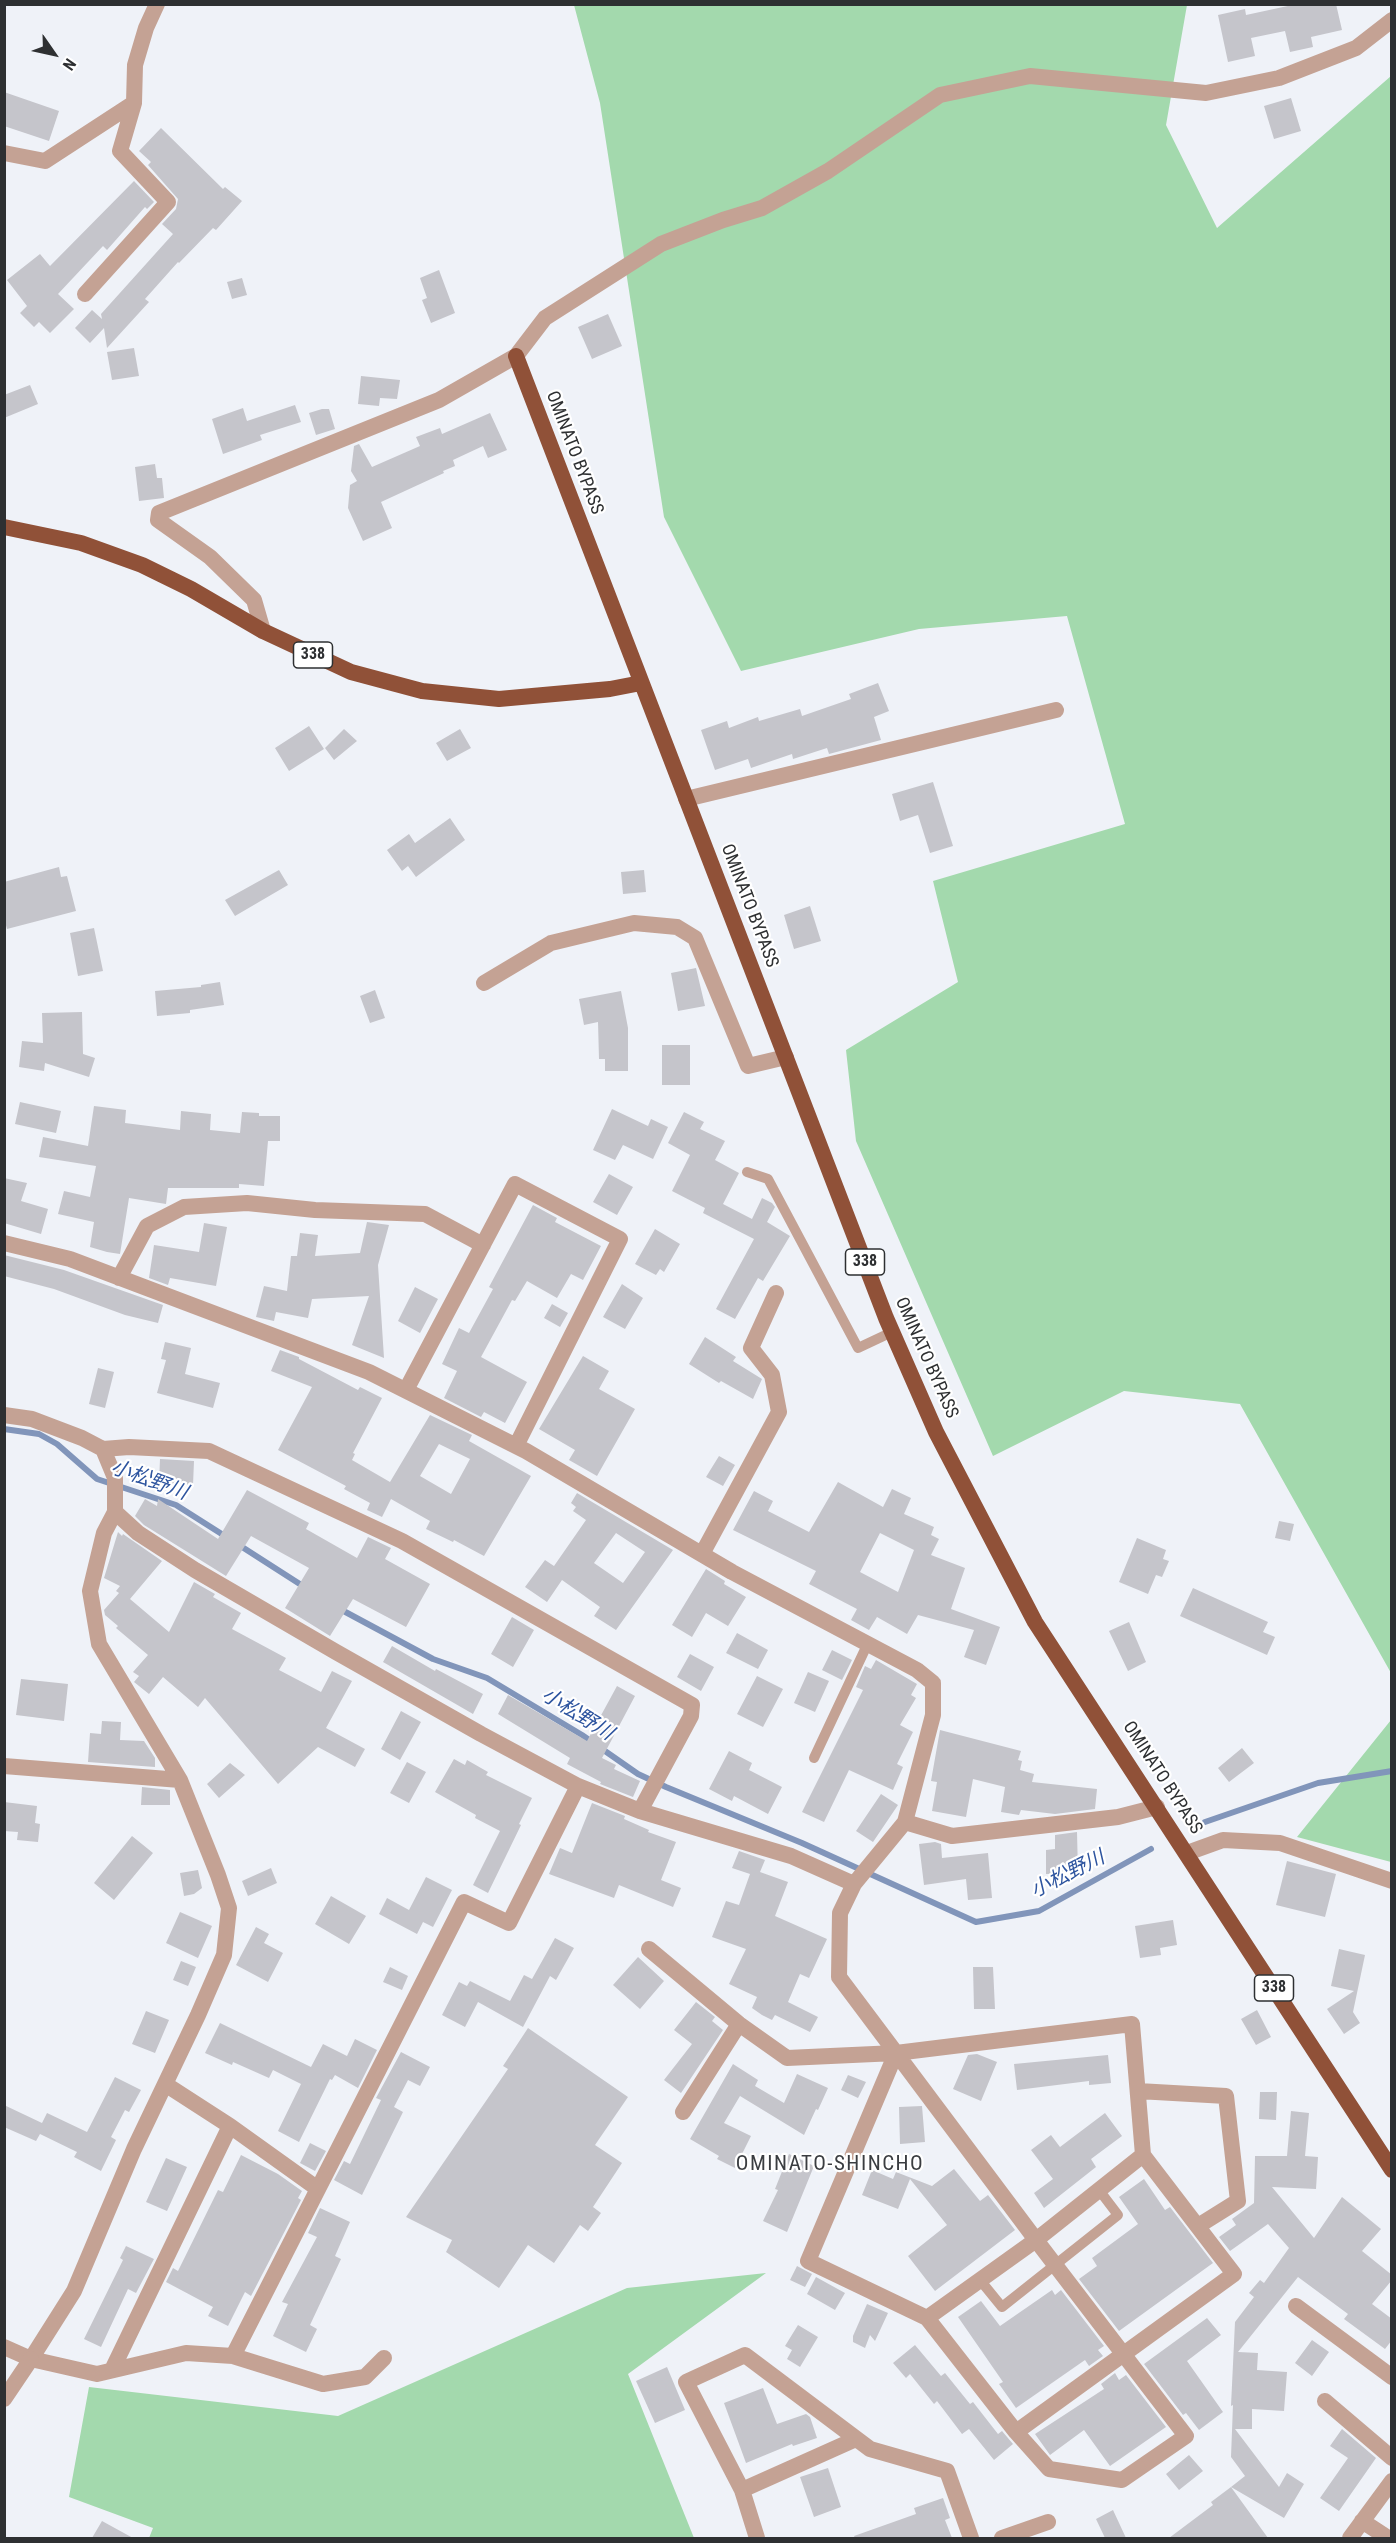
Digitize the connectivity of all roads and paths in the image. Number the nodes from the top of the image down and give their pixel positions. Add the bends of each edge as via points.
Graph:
1 (157, 4) edge
2 (1392, 20) edge
3 (134, 104) junction
4 (4, 153) edge
5 (85, 294) dead end
6 (516, 356) junction
7 (4, 527) edge
8 (263, 631) junction
9 (641, 683) junction
10 (1056, 710) dead end
11 (686, 799) junction
12 (483, 983) dead end
13 (786, 1057) junction
14 (747, 1172) dead end
15 (4, 1243) edge
16 (483, 1245) junction
17 (119, 1278) junction
18 (776, 1293) dead end
19 (892, 1332) junction
20 (406, 1390) junction
21 (4, 1414) edge
22 (516, 1446) junction
23 (103, 1449) junction
24 (116, 1504) junction
25 (702, 1554) junction
26 (868, 1643) junction
27 (814, 1758) dead end
28 (4, 1766) edge
29 (180, 1780) junction
30 (578, 1786) junction
31 (1157, 1807) junction
32 (640, 1811) junction
33 (905, 1822) junction
34 (1187, 1853) junction
35 (856, 1881) junction
36 (1392, 1881) edge
37 (649, 1949) dead end
38 (739, 2024) junction
39 (896, 2054) junction
40 (165, 2084) junction
41 (1138, 2091) junction
42 (683, 2112) dead end
43 (230, 2126) junction
44 (1143, 2155) junction
45 (1392, 2170) edge
46 (318, 2189) junction
47 (1099, 2190) junction
48 (1198, 2226) junction
49 (1036, 2240) junction
50 (1055, 2265) junction
51 (980, 2280) junction
52 (1296, 2306) dead end
53 (927, 2318) junction
54 (4, 2347) edge
55 (1124, 2355) junction
56 (233, 2356) junction
57 (384, 2358) dead end
58 (31, 2359) junction
59 (112, 2370) junction
60 (1392, 2377) edge
61 (4, 2399) edge
62 (1325, 2401) dead end
63 (1016, 2432) junction
64 (856, 2439) junction
65 (1392, 2457) edge
66 (1392, 2481) edge
67 (742, 2490) junction
68 (1362, 2521) junction
69 (1048, 2522) dead end
70 (757, 2538) edge
71 (971, 2538) edge
72 (1002, 2538) edge
73 (1350, 2538) edge
74 (1388, 2538) edge

1 - 3 street via 135,64
2 - 6 street via 1356,48 1279,78 1206,93 1030,76 940,95 828,171 762,208 661,244 545,318
3 - 4 street via 45,161
3 - 5 street via 120,151 168,201
6 - 8 street via 439,400 159,513 158,520 210,557 254,600
6 - 9 highway, OMINATO BYPASS / 338
7 - 8 highway, 338 via 81,543 142,565
8 - 9 highway, 338 via 351,672 422,691 499,699
9 - 11 highway, OMINATO BYPASS / 338
10 - 11 street
11 - 13 highway, OMINATO BYPASS / 338
12 - 13 street via 551,943 634,923 677,927 695,938 748,1066
13 - 19 highway, OMINATO BYPASS / 338
14 - 19 lane via 768,1179 858,1348
15 - 17 street via 70,1259
16 - 17 street via 425,1214 248,1203 184,1207 147,1226
16 - 20 street
16 - 22 street via 515,1184 620,1239
17 - 20 street via 369,1372
18 - 25 street via 751,1348 772,1375 779,1412
19 - 31 highway, OMINATO BYPASS / 338 via 936,1432 1035,1622
20 - 22 street
21 - 23 street via 32,1419
22 - 25 street
23 - 24 street via 115,1478
23 - 32 street via 209,1451 402,1541 692,1705 691,1716
24 - 29 street via 104,1533 90,1592 99,1644
24 - 30 street via 138,1533 195,1570
25 - 26 street
26 - 27 lane
26 - 33 street via 933,1683 933,1715
28 - 29 street
29 - 40 street via 229,1908 224,1955
30 - 32 street
30 - 46 street via 509,1923 464,1902
31 - 33 street via 1118,1817 952,1836
31 - 34 highway, OMINATO BYPASS / 338
32 - 35 street via 791,1856
33 - 35 street
34 - 36 street via 1223,1840 1280,1843
34 - 45 highway, OMINATO BYPASS / 338
35 - 39 street via 840,1913 839,1977
37 - 38 street
38 - 39 street via 787,2058
38 - 42 street
39 - 41 street via 1132,2024
39 - 49 street
39 - 53 street via 808,2261
40 - 43 street
40 - 58 street via 74,2291
41 - 44 street
41 - 48 street via 1226,2096 1238,2201
43 - 46 street
43 - 59 street
44 - 47 street
44 - 48 street
46 - 56 street
47 - 49 street
47 - 50 lane via 1118,2215
48 - 55 street via 1234,2274
49 - 50 street
49 - 51 street
50 - 51 lane via 1002,2307
50 - 55 street
51 - 53 street
52 - 60 street
53 - 63 street
54 - 58 street
55 - 63 street
55 - 63 street via 1186,2436 1122,2480 1049,2469
56 - 57 street via 323,2384 365,2377
56 - 59 street via 186,2353
58 - 59 street via 97,2374
58 - 61 street
62 - 65 street
64 - 67 street
64 - 67 street via 745,2355 686,2382
64 - 71 street via 870,2449 947,2471
66 - 68 street
67 - 70 street
68 - 73 street
68 - 74 street
69 - 72 street

